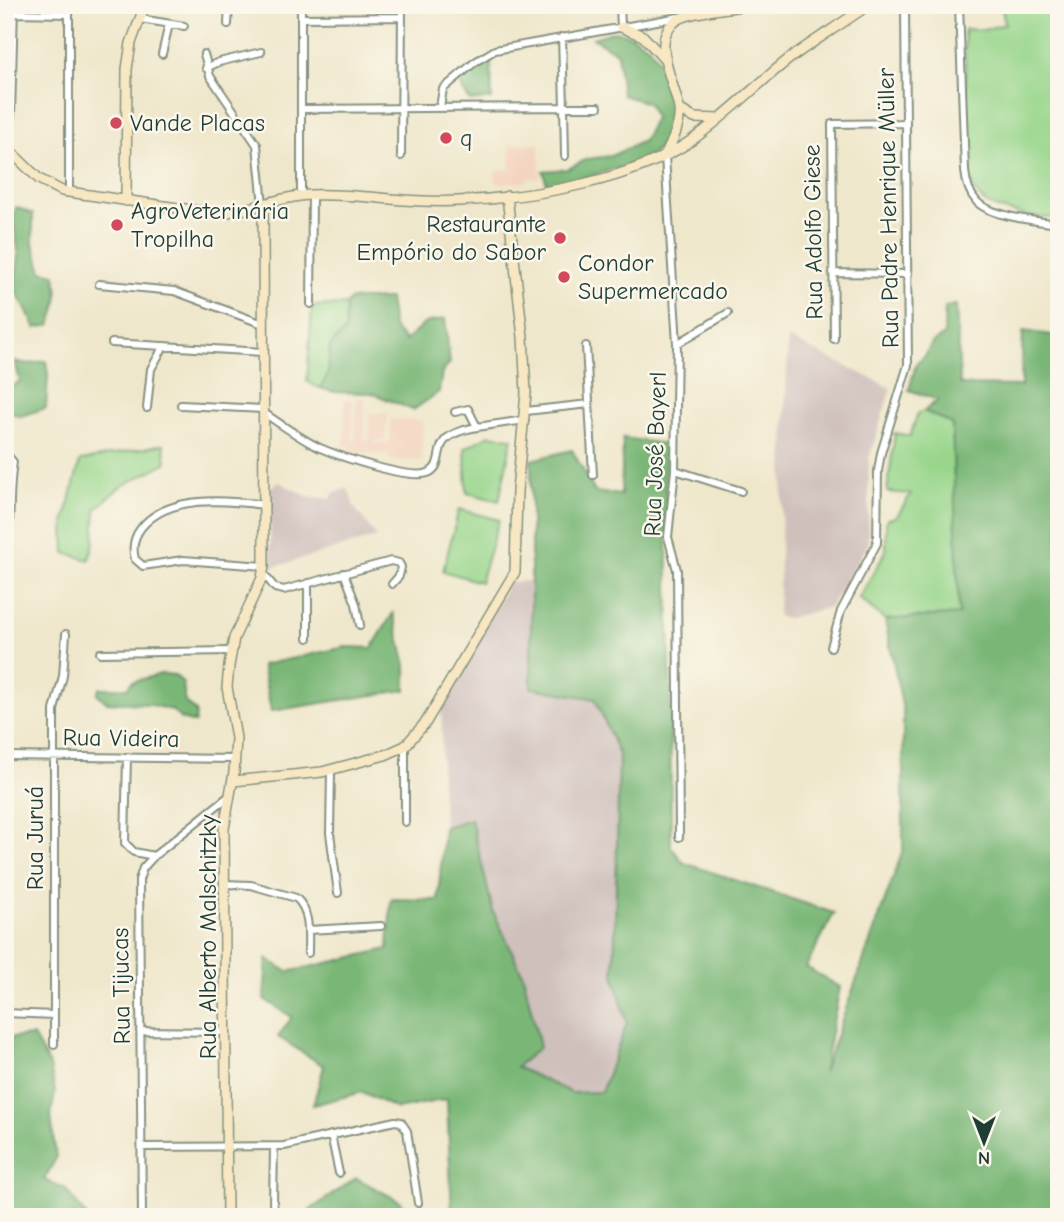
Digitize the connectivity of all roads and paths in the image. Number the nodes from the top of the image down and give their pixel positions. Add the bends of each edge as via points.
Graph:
1 (69, 5) edge
2 (145, 5) edge
3 (229, 5) edge
4 (302, 5) edge
5 (402, 5) edge
6 (620, 5) edge
7 (746, 5) edge
8 (868, 5) edge
9 (905, 5) edge
10 (959, 5) edge
11 (14, 9) edge
12 (69, 14) junction
13 (686, 16) junction
14 (302, 18) junction
15 (402, 18) junction
16 (140, 19) junction
17 (169, 23) junction
18 (228, 24) dead end
19 (184, 26) dead end
20 (621, 27) junction
21 (562, 37) junction
22 (261, 52) dead end
23 (162, 54) dead end
24 (204, 54) dead end
25 (665, 61) junction
26 (206, 68) junction
27 (440, 107) junction
28 (564, 107) junction
29 (598, 107) dead end
30 (401, 108) junction
31 (301, 109) junction
32 (679, 109) junction
33 (719, 119) junction
34 (905, 123) junction
35 (8, 149) edge
36 (401, 156) dead end
37 (565, 156) dead end
38 (665, 156) junction
39 (69, 193) junction
40 (312, 195) junction
41 (301, 196) junction
42 (508, 196) junction
43 (126, 201) junction
44 (263, 205) junction
45 (1059, 224) edge
46 (833, 273) junction
47 (908, 274) junction
48 (99, 284) dead end
49 (311, 303) dead end
50 (728, 313) dead end
51 (263, 324) junction
52 (834, 339) dead end
53 (111, 343) dead end
54 (677, 344) junction
55 (164, 346) junction
56 (586, 346) dead end
57 (263, 352) junction
58 (589, 404) junction
59 (181, 405) dead end
60 (147, 408) dead end
61 (264, 412) junction
62 (455, 412) dead end
63 (526, 416) junction
64 (477, 427) junction
65 (5, 452) edge
66 (675, 470) junction
67 (593, 475) dead end
68 (741, 491) dead end
69 (265, 505) junction
70 (7, 514) edge
71 (5, 554) edge
72 (263, 569) junction
73 (344, 573) junction
74 (309, 583) junction
75 (392, 584) dead end
76 (360, 625) dead end
77 (66, 634) dead end
78 (308, 638) dead end
79 (831, 647) dead end
80 (231, 651) junction
81 (100, 653) dead end
82 (405, 746) junction
83 (5, 756) edge
84 (54, 756) junction
85 (127, 757) junction
86 (235, 759) junction
87 (331, 770) junction
88 (233, 781) junction
89 (229, 796) junction
90 (405, 822) dead end
91 (679, 837) dead end
92 (154, 856) junction
93 (224, 884) junction
94 (338, 893) dead end
95 (382, 926) dead end
96 (308, 930) junction
97 (308, 953) dead end
98 (5, 1013) edge
99 (54, 1014) junction
100 (140, 1031) junction
101 (226, 1032) junction
102 (54, 1044) dead end
103 (331, 1135) junction
104 (226, 1146) junction
105 (142, 1147) junction
106 (274, 1147) junction
107 (339, 1173) dead end
108 (418, 1203) dead end
109 (142, 1217) edge
110 (227, 1217) edge
111 (275, 1217) edge

1 - 12 street
2 - 16 street
3 - 18 street
4 - 14 street
5 - 15 street
6 - 20 street
7 - 13 street
8 - 33 street via 788,60
9 - 34 street, Rua Padre Henrique Müller
10 - 45 street via 969,188 977,201 994,211
11 - 12 street
11 - 35 street
12 - 39 street
13 - 20 street
13 - 25 street via 667,33
14 - 15 street
14 - 31 street
15 - 30 street
16 - 17 street
16 - 43 street via 127,69
17 - 19 street
17 - 23 street
20 - 21 street
20 - 25 street via 643,36
21 - 27 street via 488,53 443,89
21 - 28 street
22 - 26 street
24 - 26 street
25 - 32 street
26 - 44 street via 257,145
27 - 28 street
27 - 30 street
28 - 29 street
28 - 37 street
30 - 31 street
30 - 36 street
31 - 41 street
32 - 33 street via 694,118
32 - 38 street
33 - 38 street
34 - 46 street, Rua Adolfo Giese via 832,124
34 - 47 street, Rua Padre Henrique Müller
35 - 39 street via 39,179
38 - 42 street via 592,181
38 - 54 street, Rua José Bayerl
39 - 43 street
40 - 41 street
40 - 42 street via 447,202
40 - 49 street
41 - 44 street
42 - 63 street
43 - 44 street via 220,213
44 - 51 street, Rua Alberto Malschitzky
46 - 47 street
46 - 52 street, Rua Adolfo Giese
47 - 79 street, Rua Padre Henrique Müller via 908,365 880,453 877,543 841,611
48 - 51 street via 174,291
50 - 54 street
51 - 57 street, Rua Alberto Malschitzky
53 - 55 street
54 - 66 street, Rua José Bayerl
55 - 57 street
55 - 60 street via 151,369
56 - 58 street
57 - 61 street, Rua Alberto Malschitzky
58 - 63 street
58 - 67 street
59 - 61 street
61 - 64 street via 336,454 419,475 433,470 449,437
61 - 69 street, Rua Alberto Malschitzky
62 - 64 street via 468,408
63 - 64 street
63 - 82 street via 517,491 515,572 426,722
65 - 70 street via 13,462
66 - 68 street
66 - 91 street, Rua José Bayerl via 668,537 677,570
69 - 72 street, Rua Alberto Malschitzky
69 - 72 street via 216,502 173,506 145,523 134,539 133,554 140,565 183,560
70 - 71 street
72 - 74 street via 281,590
72 - 80 street, Rua Alberto Malschitzky
73 - 74 street
73 - 75 street via 395,562 401,572
73 - 76 street
74 - 78 street
77 - 84 street, Rua Juruá via 63,676 54,710
80 - 81 street
80 - 86 street, Rua Alberto Malschitzky via 227,687 236,730
82 - 87 street
82 - 90 street
83 - 84 street, Rua Videira
84 - 85 street, Rua Videira
84 - 99 street, Rua Juruá
85 - 86 street, Rua Videira
85 - 92 street via 125,843 134,852
86 - 88 street, Rua Alberto Malschitzky
87 - 88 street
87 - 94 street via 330,833
88 - 89 street, Rua Alberto Malschitzky
89 - 92 street, Rua Tijucas
89 - 93 street, Rua Alberto Malschitzky
92 - 100 street, Rua Tijucas via 143,868 139,887
93 - 96 street via 251,885 296,898 305,910
93 - 101 street, Rua Alberto Malschitzky
95 - 96 street
96 - 97 street
98 - 99 street
99 - 102 street, Rua Juruá
100 - 101 street
100 - 105 street, Rua Tijucas
101 - 104 street, Rua Alberto Malschitzky
103 - 106 street
103 - 107 street
103 - 108 street via 401,1122 407,1131
104 - 105 street
104 - 106 street
104 - 110 street, Rua Alberto Malschitzky
105 - 109 street, Rua Tijucas
106 - 111 street

